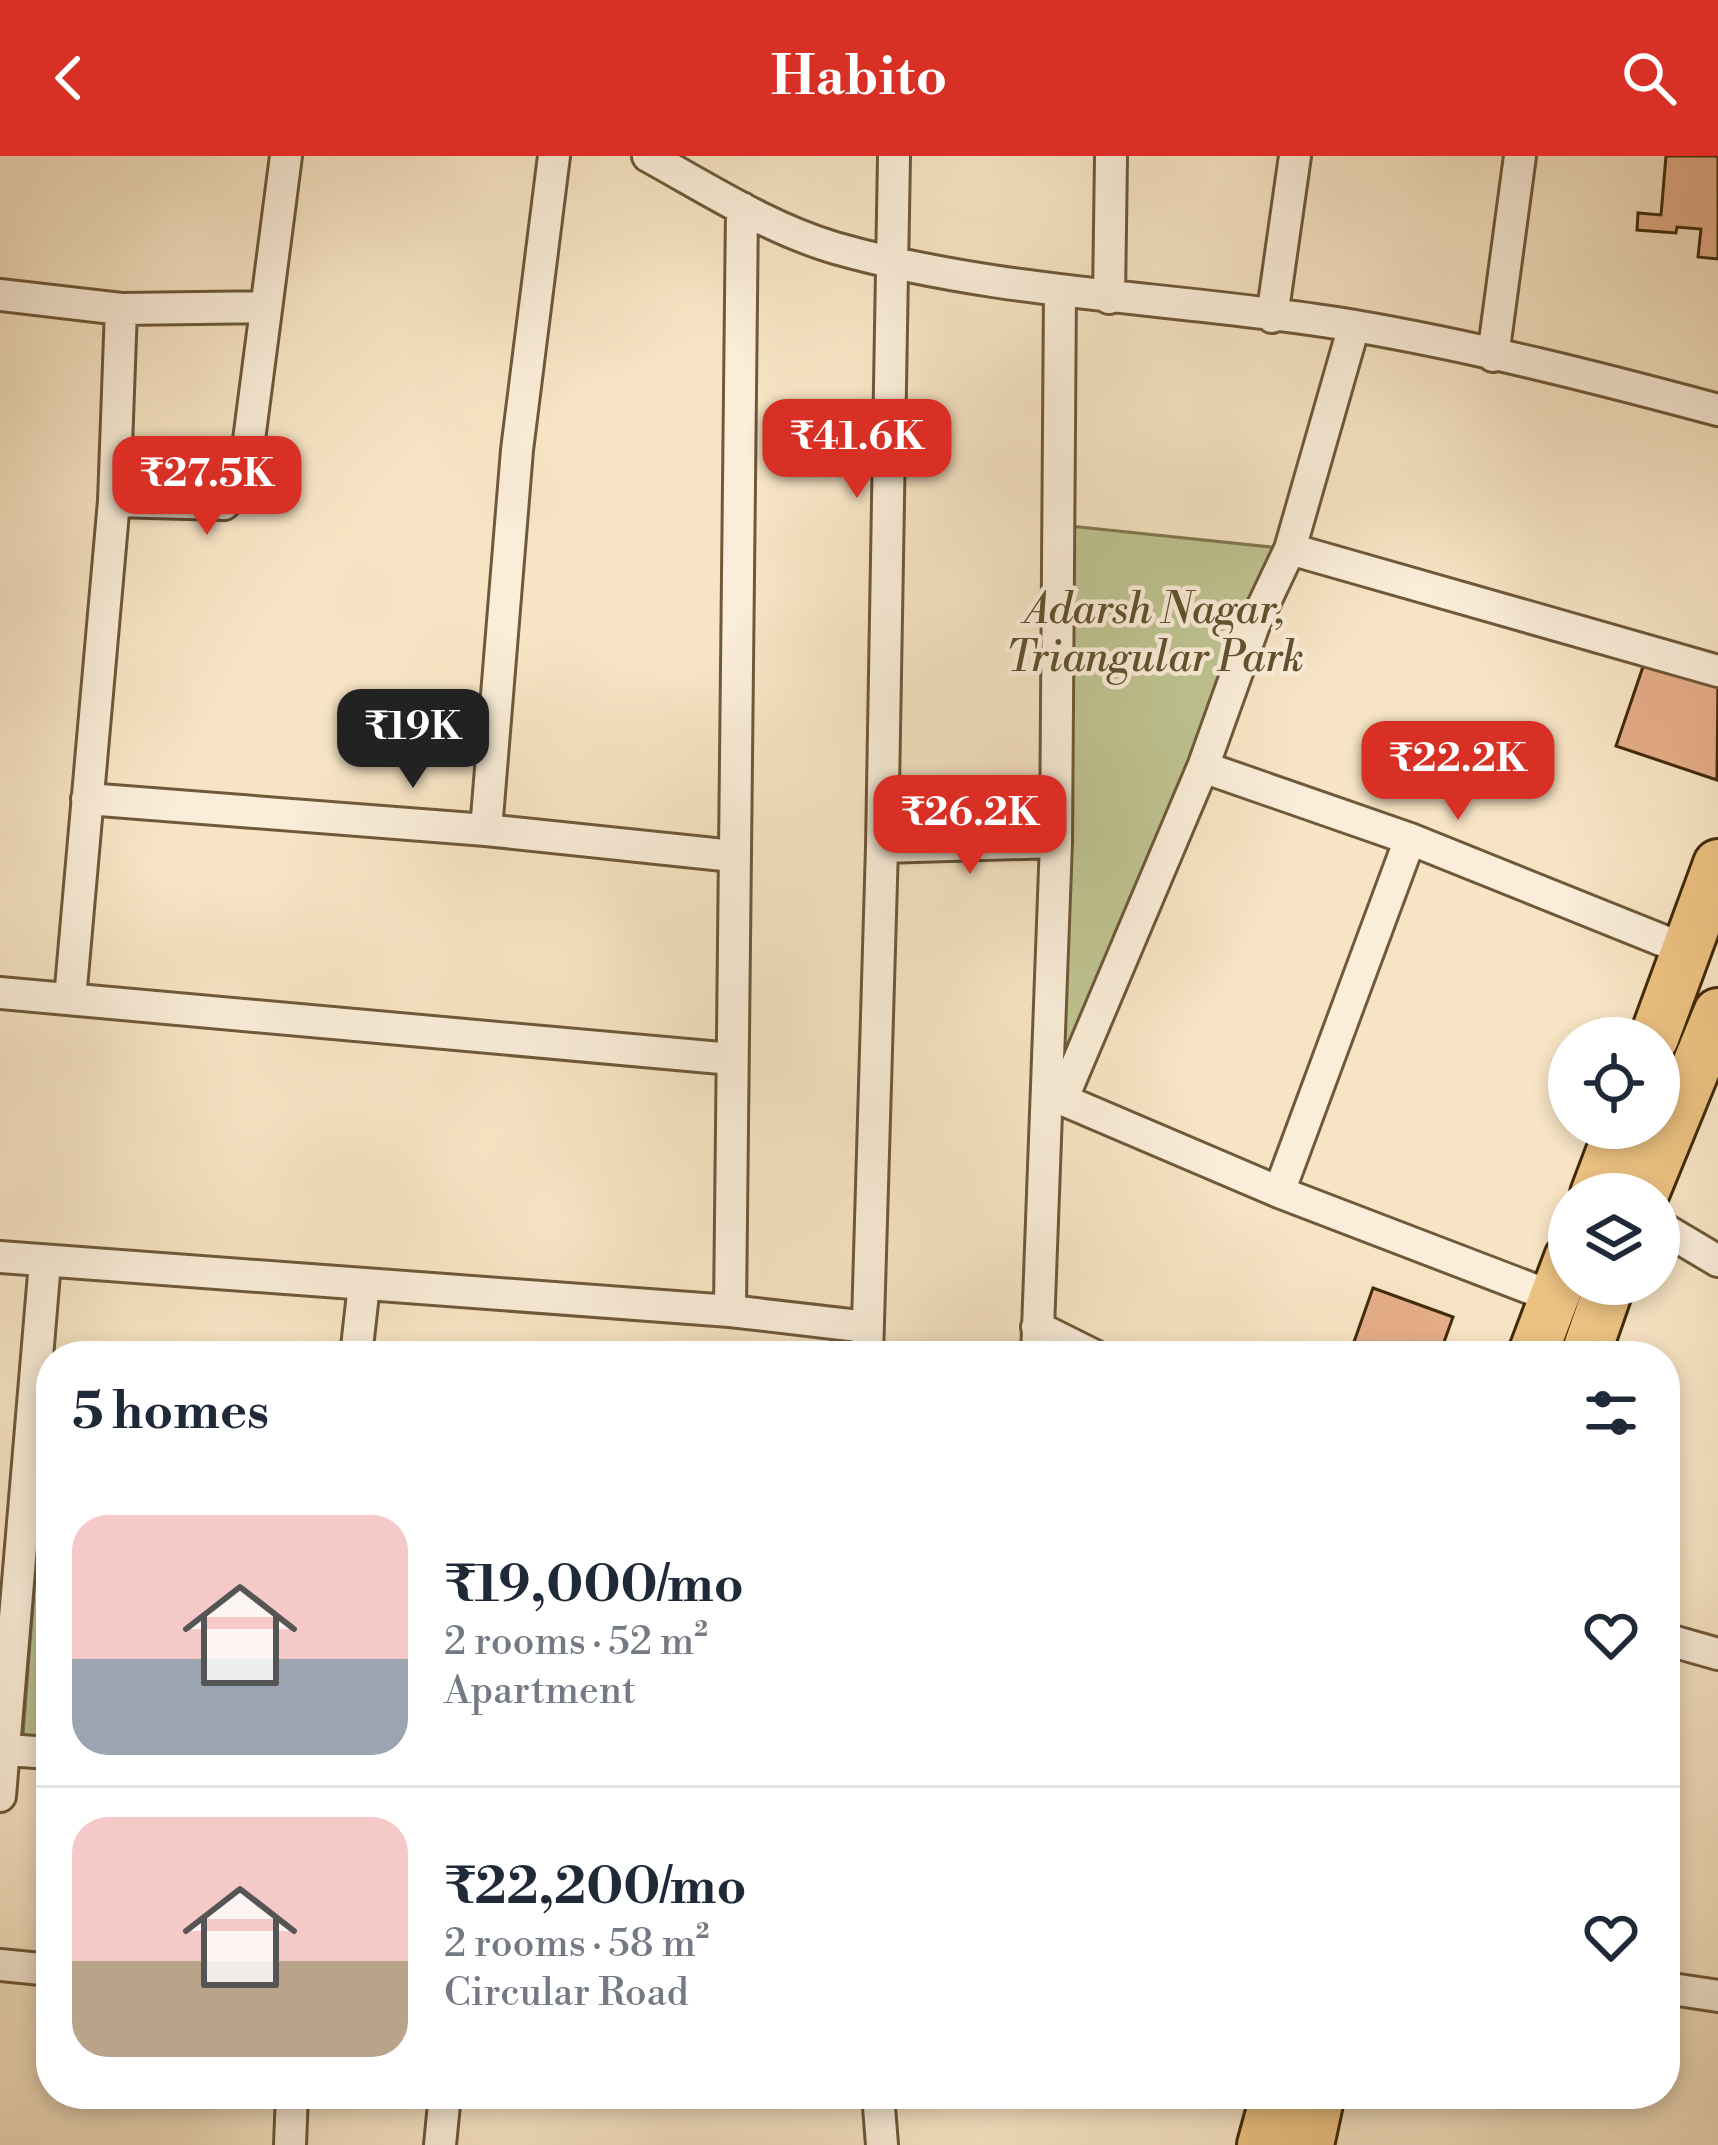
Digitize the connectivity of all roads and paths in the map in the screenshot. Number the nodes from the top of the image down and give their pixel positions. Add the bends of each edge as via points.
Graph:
1 (286, 156) edge
2 (554, 156) edge
3 (648, 156) edge
4 (894, 156) edge
5 (1111, 156) edge
6 (1295, 156) edge
7 (1520, 156) edge
8 (742, 208) junction
9 (895, 262) junction
10 (1060, 291) junction
11 (0, 296) edge
12 (1109, 298) junction
13 (266, 307) junction
14 (121, 308) junction
15 (1272, 317) junction
16 (1354, 326) junction
17 (1493, 356) junction
18 (1718, 410) edge
19 (114, 502) junction
20 (1290, 549) junction
21 (1718, 671) edge
22 (1203, 767) junction
23 (87, 799) junction
24 (487, 830) junction
25 (1410, 839) junction
26 (1056, 842) junction
27 (882, 847) junction
28 (733, 856) junction
29 (1718, 864) edge
30 (1686, 950) junction
31 (0, 993) edge
32 (70, 1000) junction
33 (1718, 1013) edge
34 (1662, 1017) edge
35 (732, 1059) junction
36 (1053, 1096) junction
37 (1622, 1173) edge
38 (1279, 1192) junction
39 (1680, 1238) edge
40 (0, 1257) edge
41 (1718, 1261) edge
42 (46, 1262) junction
43 (1548, 1273) edge
44 (364, 1285) junction
45 (1551, 1305) edge
46 (1603, 1305) edge
47 (730, 1311) junction
48 (39, 1341) edge
49 (358, 1341) edge
50 (863, 1341) edge
51 (867, 1341) edge
52 (1037, 1341) edge
53 (1538, 1341) edge
54 (1590, 1341) edge
55 (36, 1381) edge
56 (1680, 1644) edge
57 (1718, 1654) edge
58 (5, 1750) junction
59 (36, 1752) edge
60 (0, 1796) edge
61 (0, 1966) edge
62 (36, 1969) edge
63 (1680, 1990) edge
64 (1718, 1996) edge
65 (291, 2109) edge
66 (444, 2109) edge
67 (879, 2109) edge
68 (1272, 2109) edge
69 (1317, 2109) edge
70 (290, 2145) edge
71 (440, 2145) edge
72 (882, 2145) edge
73 (1262, 2145) edge
74 (1309, 2145) edge

1 - 13 street
2 - 24 street via 517,451
3 - 8 street
4 - 9 street
5 - 12 street
6 - 15 street
7 - 17 street
8 - 9 street via 812,240
8 - 28 street
9 - 10 street
9 - 27 street
10 - 12 street
10 - 26 street
11 - 14 street
12 - 15 street
13 - 14 street
13 - 19 street via 238,494 217,505
14 - 19 street
15 - 16 street
16 - 17 street
16 - 20 street
17 - 18 street
19 - 23 street
20 - 21 street
20 - 22 street
22 - 25 street
22 - 36 street
23 - 24 street
23 - 32 street
24 - 28 street
25 - 30 street
25 - 38 street
26 - 27 street
26 - 36 street
27 - 51 street
28 - 35 street
29 - 30 main road
30 - 34 main road
31 - 32 street
32 - 35 street
33 - 37 main road
35 - 47 street
36 - 38 street
36 - 52 street
38 - 43 street
39 - 41 street
40 - 42 street
42 - 44 street
42 - 48 street
44 - 47 street
44 - 49 street
45 - 53 main road
46 - 54 main road
47 - 50 street
55 - 58 street
56 - 57 street
58 - 59 street
58 - 60 street
61 - 62 street
63 - 64 street
65 - 70 street
66 - 71 street
67 - 72 street
68 - 73 main road
69 - 74 main road

